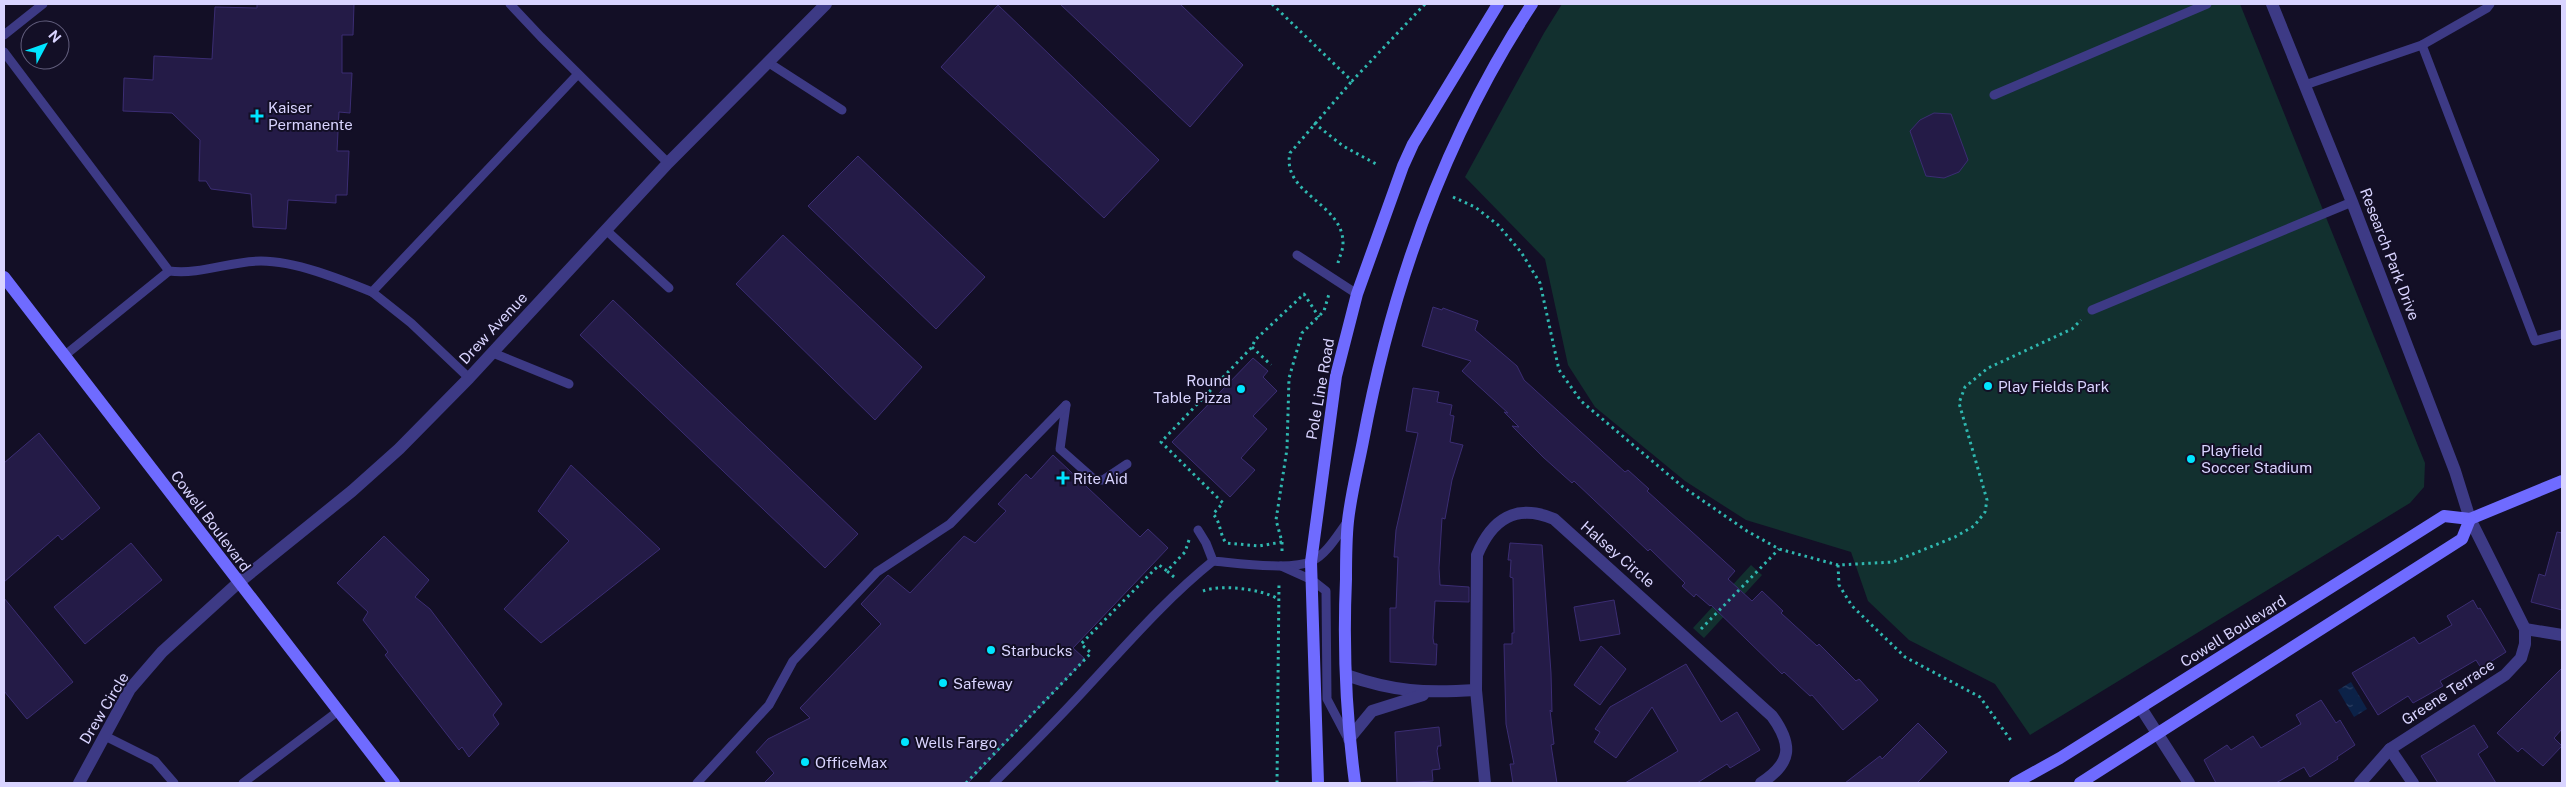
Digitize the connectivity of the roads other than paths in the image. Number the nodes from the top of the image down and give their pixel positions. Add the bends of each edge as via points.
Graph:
1 (43, 4) edge
2 (510, 4) edge
3 (1498, 4) edge
4 (1532, 4) edge
5 (2207, 4) edge
6 (2272, 4) edge
7 (2490, 4) edge
8 (822, 5) edge
9 (4, 35) edge
10 (2422, 45) junction
11 (4, 52) edge
12 (769, 63) junction
13 (578, 74) junction
14 (2305, 86) junction
15 (1994, 95) dead end
16 (842, 110) dead end
17 (668, 163) junction
18 (2352, 202) junction
19 (606, 230) junction
20 (1297, 254) dead end
21 (169, 271) junction
22 (4, 277) edge
23 (669, 288) dead end
24 (372, 292) junction
25 (1357, 294) junction
26 (2092, 310) road end
27 (2562, 334) edge
28 (493, 352) junction
29 (64, 356) junction
30 (469, 378) junction
31 (569, 384) dead end
32 (1128, 464) dead end
33 (2562, 481) edge
34 (2470, 519) junction
35 (1348, 521) junction
36 (1198, 530) dead end
37 (1212, 561) junction
38 (1311, 562) junction
39 (1281, 566) junction
40 (1312, 580) junction
41 (238, 583) junction
42 (2525, 629) junction
43 (2562, 635) edge
44 (162, 652) joint
45 (1346, 675) junction
46 (1476, 690) junction
47 (1428, 693) junction
48 (2141, 708) junction
49 (337, 712) junction
50 (2159, 735) junction
51 (105, 736) junction
52 (1349, 739) junction
53 (2390, 749) junction
54 (79, 783) edge
55 (174, 783) edge
56 (242, 783) edge
57 (394, 783) edge
58 (697, 783) edge
59 (994, 783) edge
60 (1318, 783) edge
61 (1355, 783) edge
62 (1485, 783) edge
63 (1761, 783) edge
64 (2015, 783) edge
65 (2080, 783) edge
66 (2189, 783) edge
67 (2360, 783) edge
68 (2413, 783) edge

1 - 9 lane
2 - 13 lane
3 - 25 main road, Pole Line Road via 1403,166
4 - 35 main road via 1462,123 1421,221 1392,315 1370,406
5 - 15 lane
6 - 14 street, Research Park Drive
7 - 10 lane
8 - 12 street, Drew Avenue
10 - 14 lane
10 - 27 lane via 2535,342
11 - 21 lane
12 - 16 lane
12 - 17 street, Drew Avenue
13 - 17 lane
13 - 24 lane
14 - 18 street, Research Park Drive
17 - 19 street, Drew Avenue
18 - 26 lane
18 - 34 street, Research Park Drive
19 - 23 lane
19 - 28 street, Drew Avenue
20 - 25 lane
21 - 24 lane via 189,273 261,262 288,264
21 - 29 lane
22 - 29 main road, Cowell Boulevard
24 - 30 lane via 411,323
25 - 38 main road, Pole Line Road via 1336,376
28 - 30 street, Drew Avenue
28 - 31 lane
29 - 41 main road, Cowell Boulevard
30 - 41 street, Drew Avenue via 352,491
32 - 58 lane via 1103,480 1095,480 1060,449 1066,405 950,524 877,572 793,661 769,705
33 - 34 main road, Cowell Boulevard
34 - 42 street
34 - 48 main road, Cowell Boulevard via 2444,516
34 - 50 main road via 2462,539
35 - 38 lane via 1322,554
35 - 45 main road via 1344,614
36 - 37 lane
37 - 39 lane
37 - 59 lane via 1183,585 1128,641
38 - 39 lane
38 - 40 main road, Pole Line Road
39 - 40 lane
40 - 52 lane via 1326,591 1327,699
40 - 60 main road, Pole Line Road
41 - 44 street, Drew Avenue
41 - 49 main road, Cowell Boulevard
42 - 43 street
42 - 53 street, Greene Terrace via 2521,658 2505,675
44 - 51 street, Drew Circle via 130,689
45 - 47 street via 1379,686
45 - 52 main road
46 - 47 street
46 - 62 street, Halsey Circle
46 - 63 street, Halsey Circle via 1477,555 1484,538 1511,515 1522,511 1537,512 1554,519 1772,716 1781,729 1787,755 1782,767
47 - 52 street via 1372,711
48 - 50 street
48 - 64 main road, Cowell Boulevard
49 - 56 lane
49 - 57 main road, Cowell Boulevard
50 - 65 main road
50 - 66 street
51 - 54 street, Drew Circle
51 - 55 lane via 154,761
52 - 61 main road
53 - 67 street, Greene Terrace
53 - 68 street

